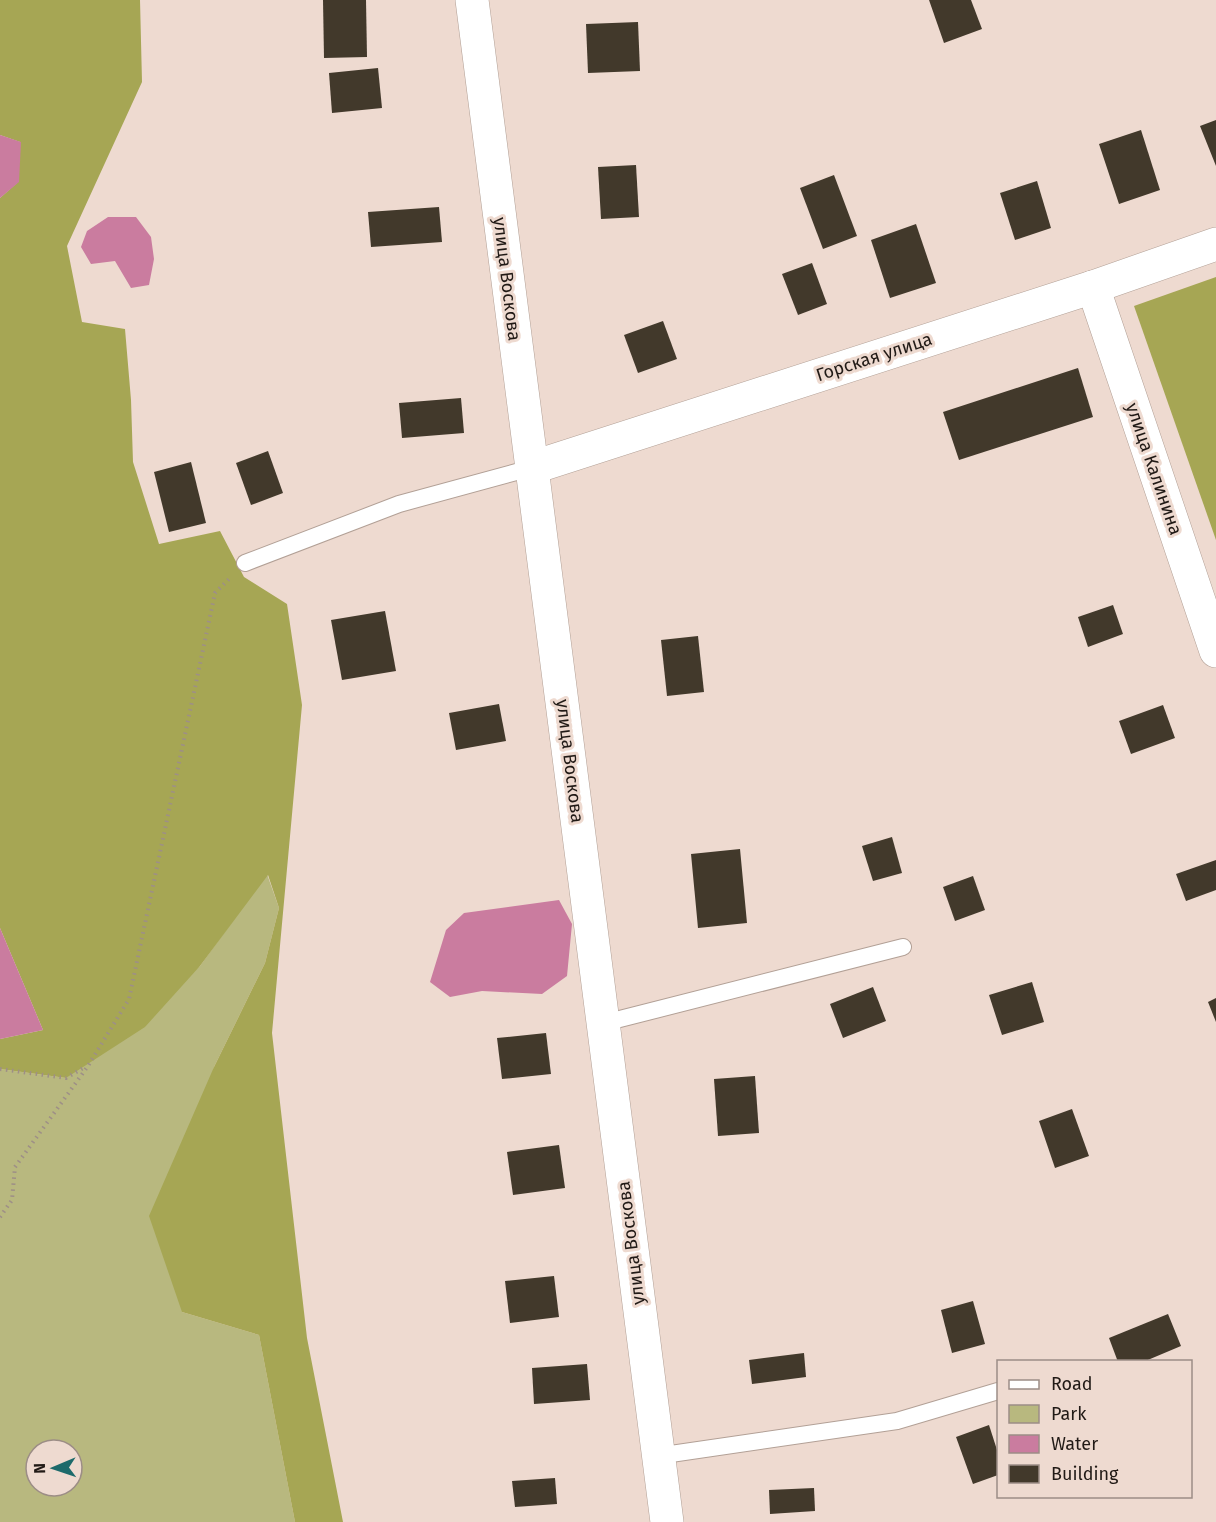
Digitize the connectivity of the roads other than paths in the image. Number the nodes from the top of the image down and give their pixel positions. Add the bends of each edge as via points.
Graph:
1 (472, 0) edge
2 (1216, 244) edge
3 (1093, 287) junction
4 (531, 468) junction
5 (245, 563) road end
6 (1216, 651) edge
7 (903, 947) dead end
8 (604, 1023) junction
9 (997, 1392) edge
10 (657, 1455) junction
11 (667, 1522) edge

1 - 4 street, улица Воскова
2 - 3 street, Горская улица
3 - 4 street, Горская улица
3 - 6 street, улица Калинина
4 - 5 lane via 399,504
4 - 8 street, улица Воскова
7 - 8 lane
8 - 10 street, улица Воскова
9 - 10 lane via 897,1421
10 - 11 street, улица Воскова

